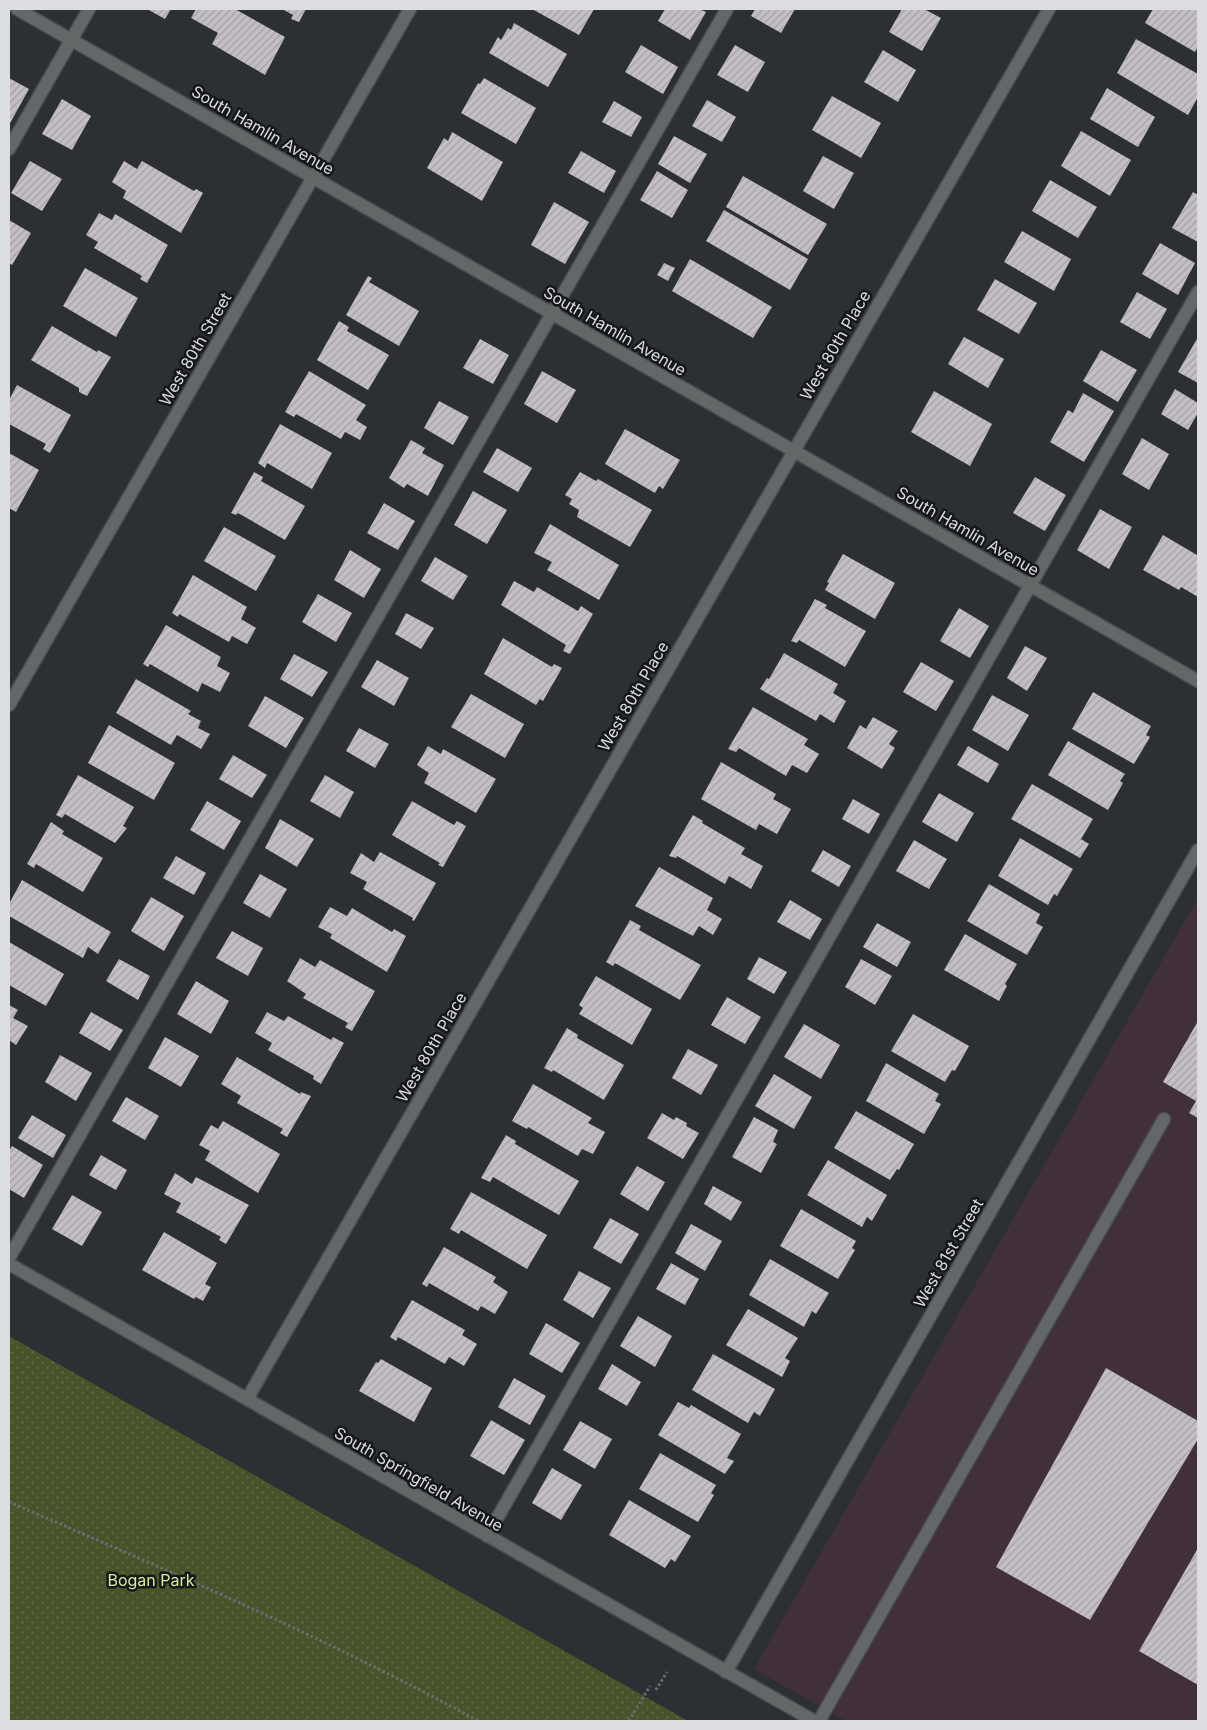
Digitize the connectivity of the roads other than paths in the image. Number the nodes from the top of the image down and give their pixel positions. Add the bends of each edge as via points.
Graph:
1 (17, 9) edge
2 (89, 9) edge
3 (410, 9) edge
4 (726, 9) edge
5 (1049, 9) edge
6 (71, 40) junction
7 (9, 149) edge
8 (314, 178) junction
9 (1198, 292) edge
10 (552, 314) junction
11 (793, 451) junction
12 (1030, 585) junction
13 (1198, 681) edge
14 (9, 705) edge
15 (1198, 850) edge
16 (1164, 1119) dead end
17 (9, 1258) edge
18 (9, 1264) edge
19 (247, 1399) junction
20 (487, 1536) junction
21 (726, 1672) junction
22 (814, 1721) edge
23 (819, 1721) edge

1 - 6 street, South Hamlin Avenue
2 - 6 street
3 - 8 street, West 80th Street
4 - 10 street
5 - 11 street, West 80th Place
6 - 7 street
6 - 8 street, South Hamlin Avenue
8 - 10 street, South Hamlin Avenue
8 - 14 street, West 80th Street
9 - 12 street
10 - 11 street, South Hamlin Avenue
10 - 17 street
11 - 12 street, South Hamlin Avenue
11 - 19 street, West 80th Place
12 - 13 street, South Hamlin Avenue
12 - 20 street
15 - 21 street, West 81st Street
16 - 23 street
18 - 19 street, South Springfield Avenue
19 - 20 street, South Springfield Avenue
20 - 21 street, South Springfield Avenue
21 - 22 street, South Springfield Avenue

